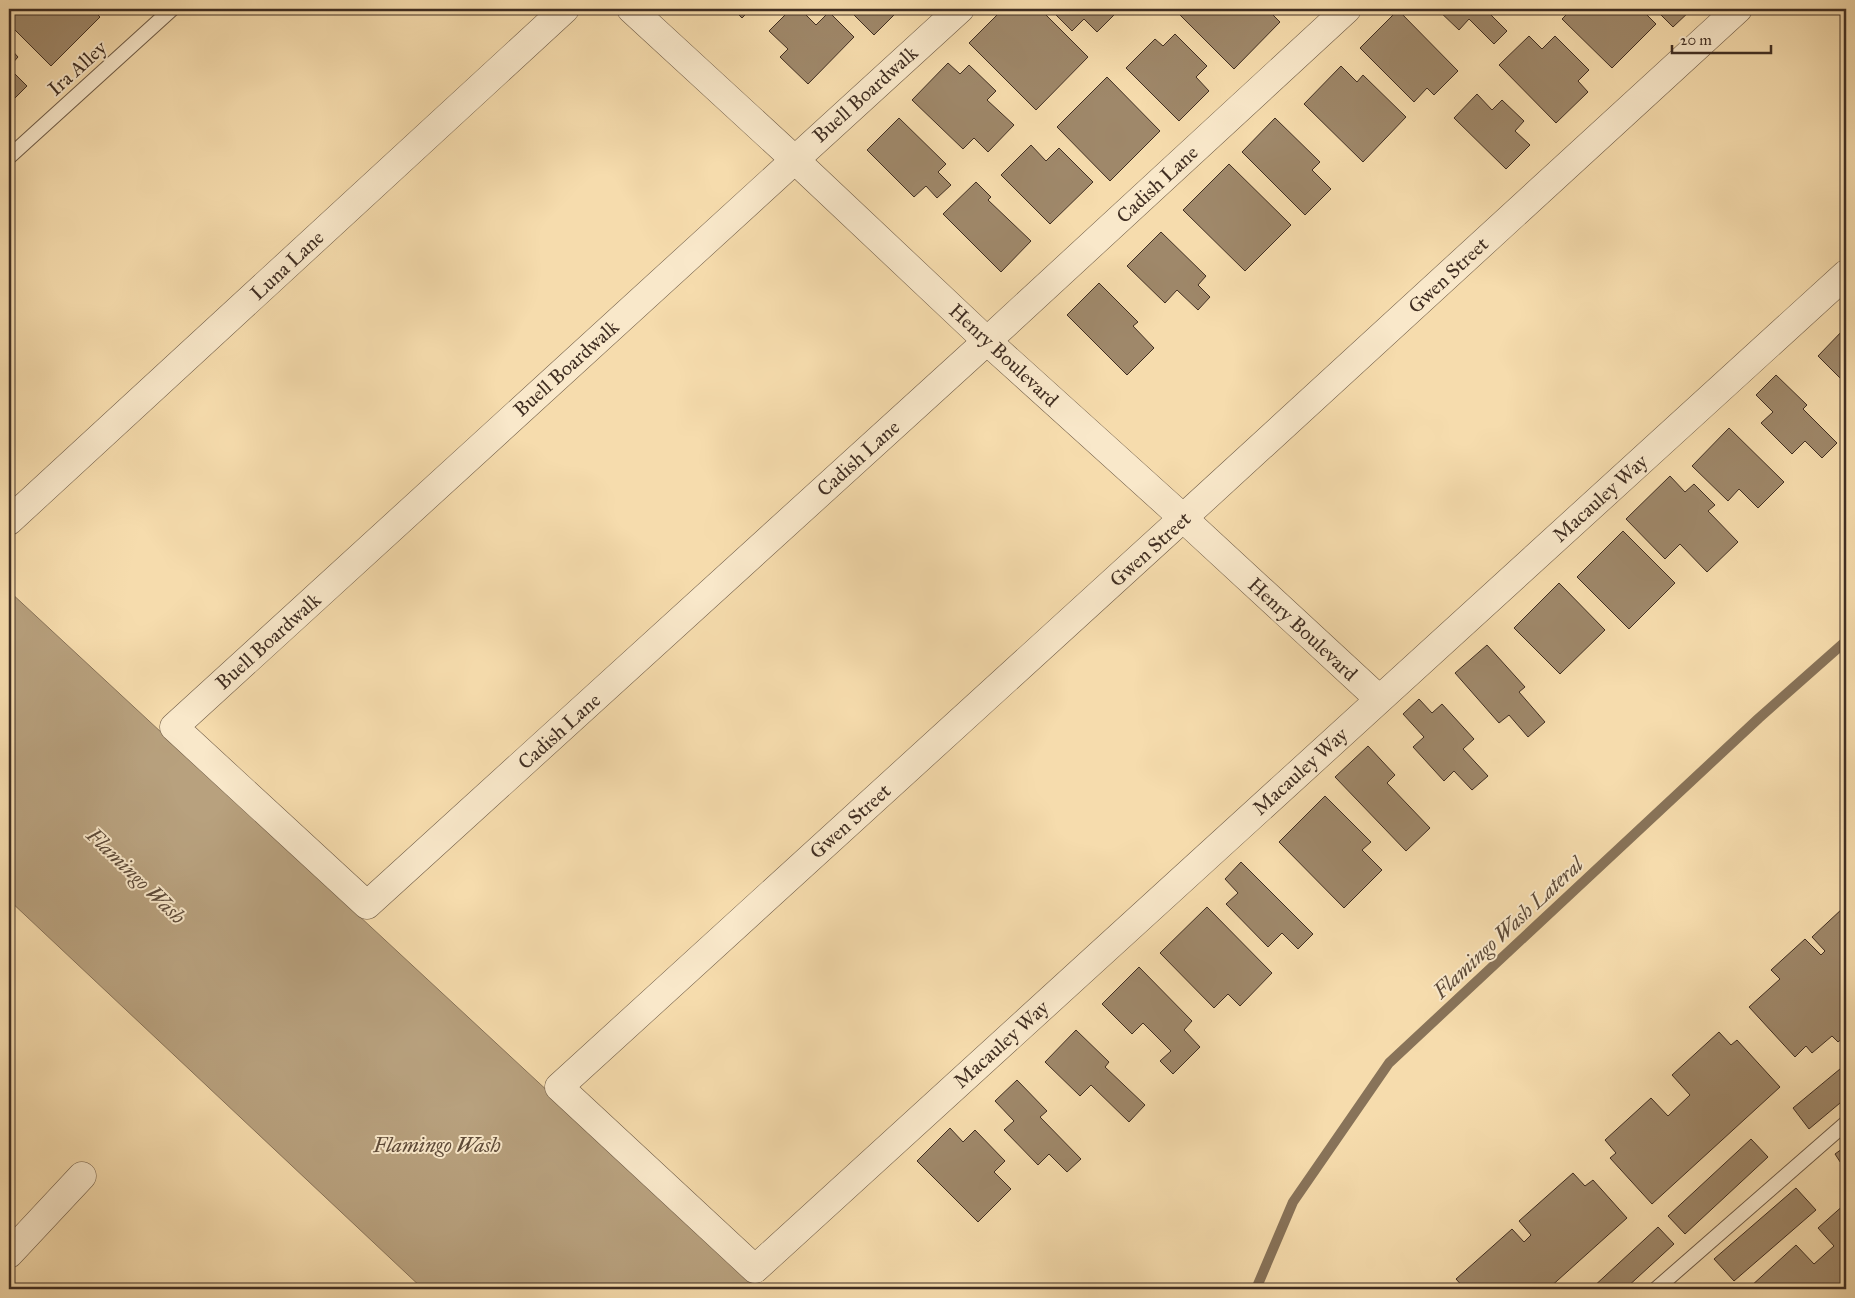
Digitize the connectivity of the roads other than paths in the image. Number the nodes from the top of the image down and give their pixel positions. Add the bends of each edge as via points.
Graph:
1 (172, 9) edge
2 (566, 9) edge
3 (632, 9) edge
4 (960, 9) edge
5 (1347, 9) edge
6 (1738, 9) edge
7 (9, 157) edge
8 (794, 159) junction
9 (1846, 274) edge
10 (987, 341) junction
11 (1183, 518) junction
12 (9, 521) edge
13 (1379, 699) junction
14 (367, 905) joint
15 (1846, 1123) edge
16 (82, 1176) dead end
17 (9, 1254) edge
18 (755, 1270) joint
19 (1656, 1289) edge

1 - 7 lane, Ira Alley
2 - 12 street, Luna Lane
3 - 8 street, Henry Boulevard
4 - 8 street, Buell Boardwalk
5 - 10 street, Cadish Lane
6 - 11 street, Gwen Street
8 - 10 street, Henry Boulevard
8 - 14 street, Buell Boardwalk via 174,727
9 - 13 street, Macauley Way
10 - 11 street, Henry Boulevard
10 - 14 street, Cadish Lane
11 - 13 street, Henry Boulevard
11 - 18 street, Gwen Street via 559,1087
13 - 18 street, Macauley Way
15 - 19 lane
16 - 17 street

